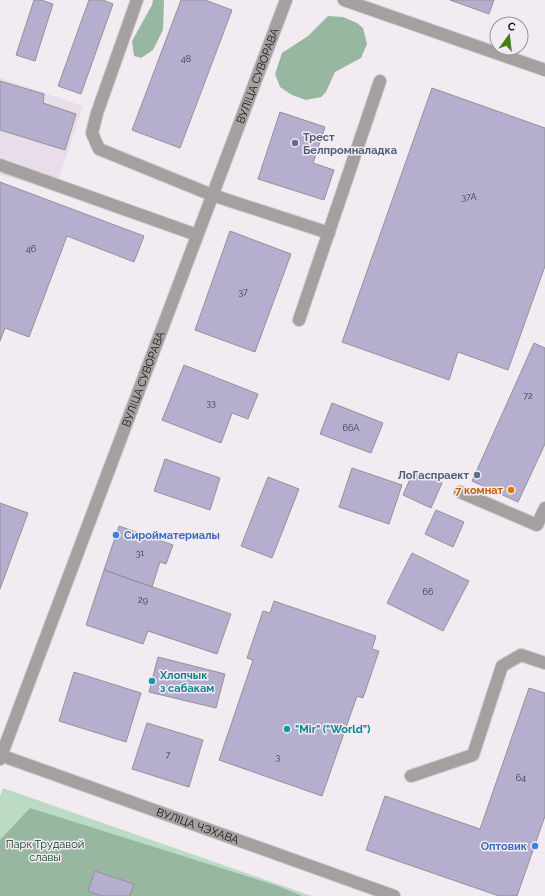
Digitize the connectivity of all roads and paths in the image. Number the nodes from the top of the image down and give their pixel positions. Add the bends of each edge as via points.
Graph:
1 (137, 0) edge
2 (286, 0) edge
3 (344, 0) edge
4 (545, 70) edge
5 (380, 81) dead end
6 (0, 165) edge
7 (212, 195) junction
8 (329, 233) junction
9 (196, 235) junction
10 (299, 320) dead end
11 (460, 492) dead end
12 (545, 508) edge
13 (545, 663) edge
14 (0, 757) edge
15 (410, 776) dead end
16 (394, 896) edge

1 - 7 street via 92,133 99,149
2 - 7 street, ВУЛІЦА СУВОРАВА
3 - 4 street
5 - 8 street
6 - 9 street
7 - 8 street
7 - 9 street, ВУЛІЦА СУВОРАВА
8 - 10 street
9 - 14 street, ВУЛІЦА СУВОРАВА
11 - 12 street via 537,525
13 - 15 street via 521,655 502,666 474,755
14 - 16 street, ВУЛІЦА ЧЭХАВА

